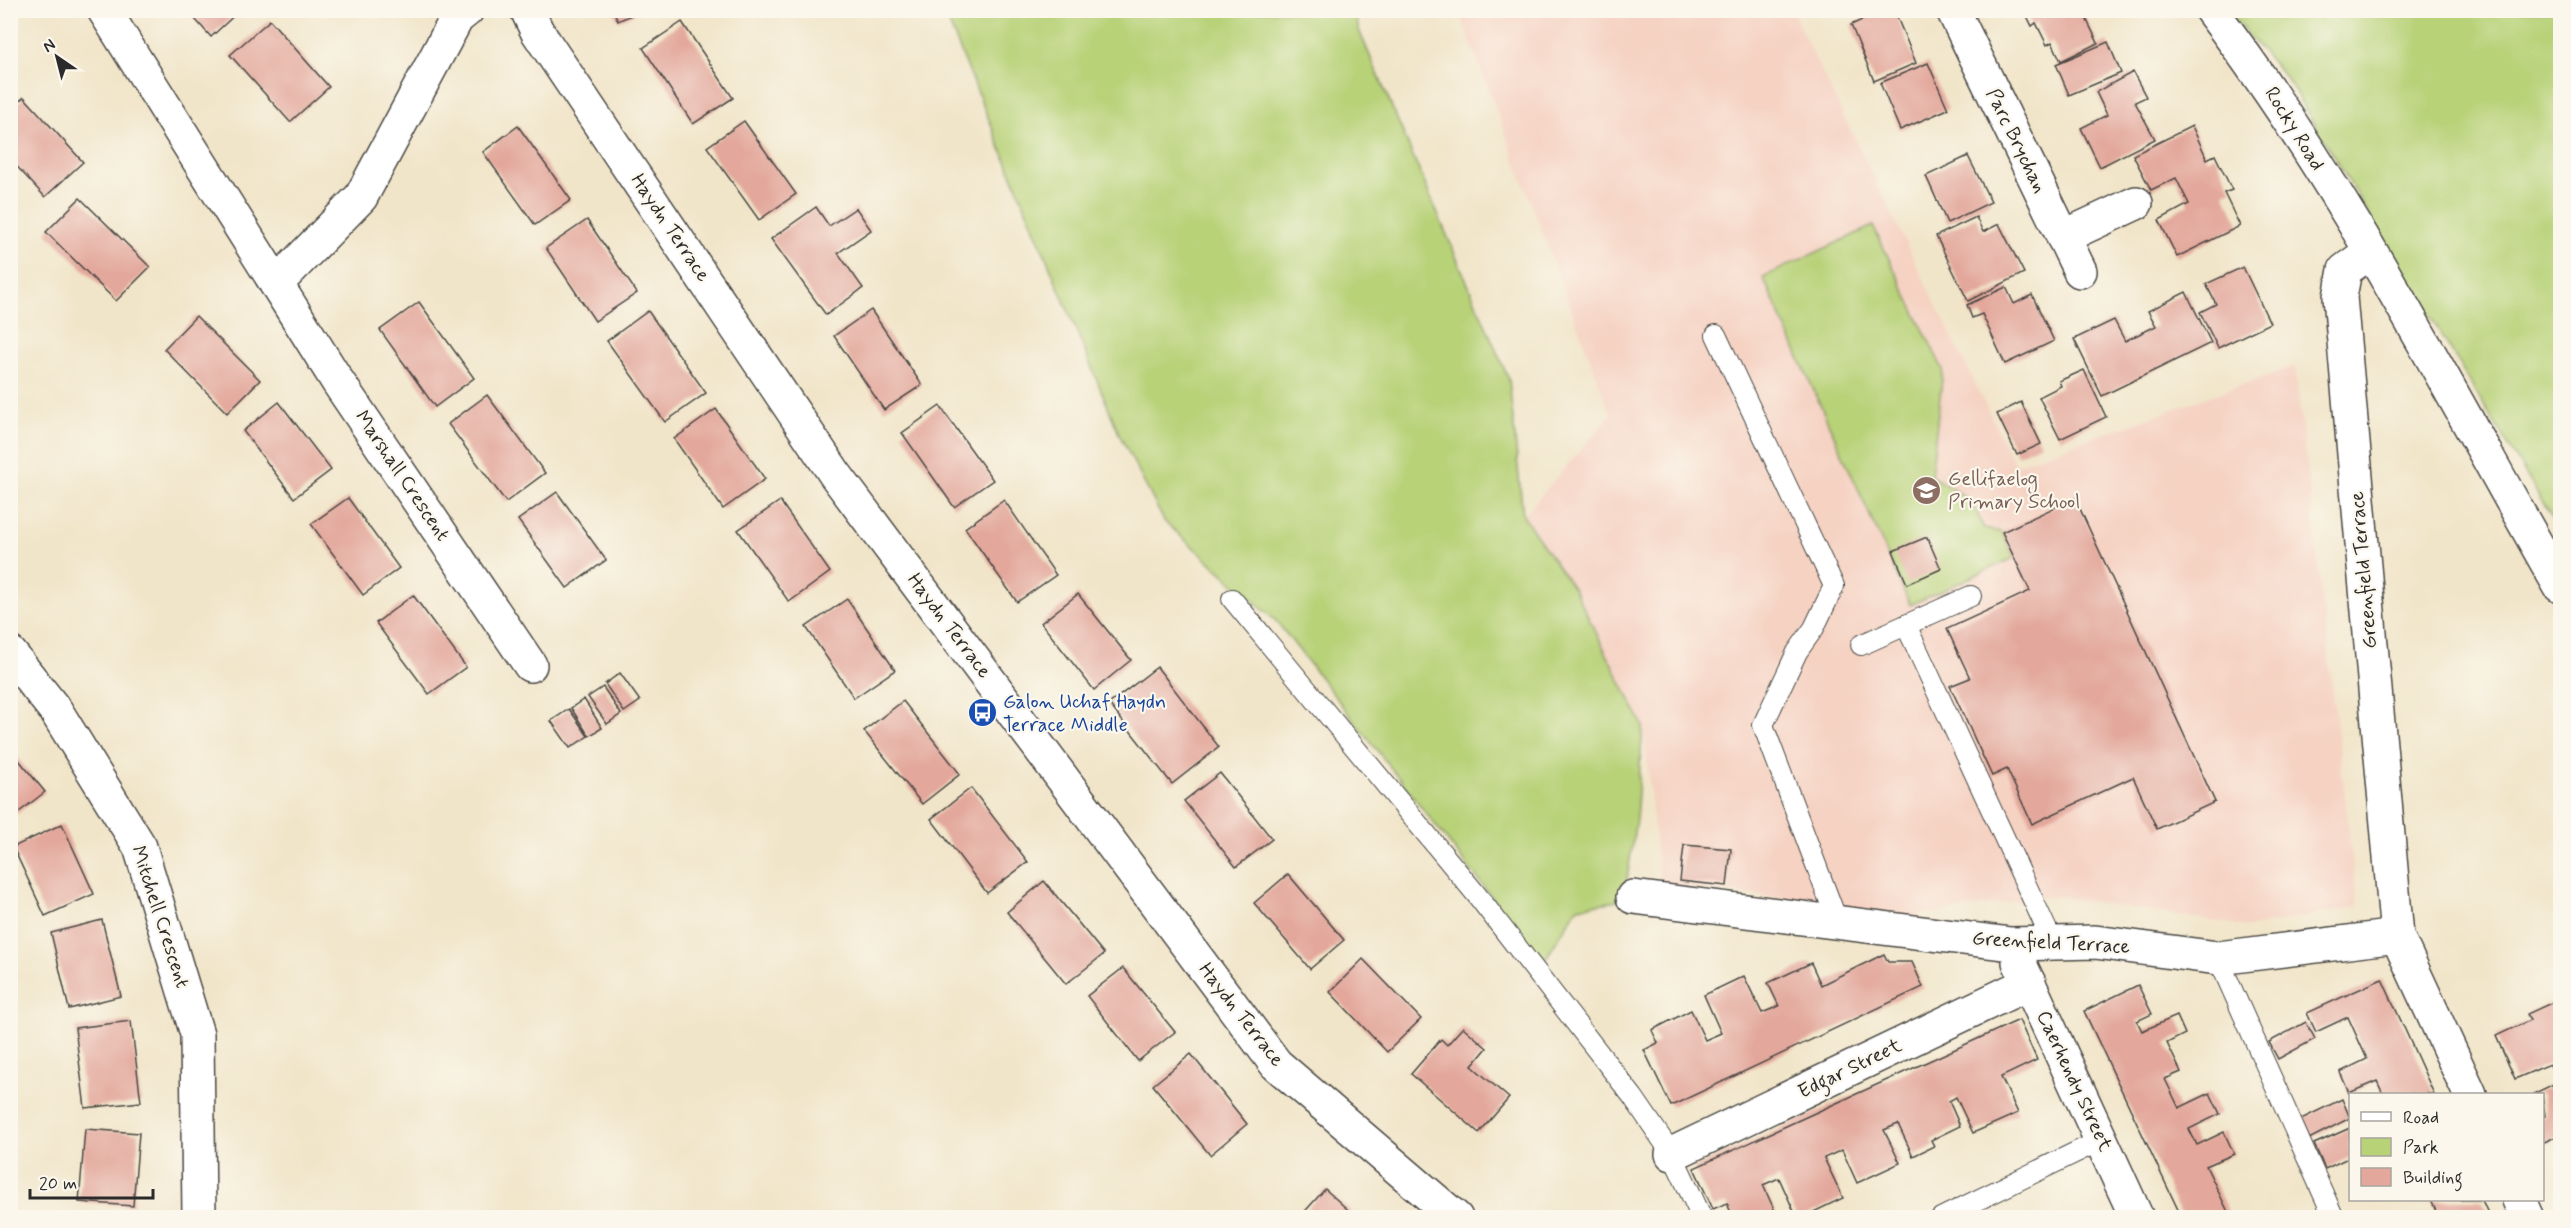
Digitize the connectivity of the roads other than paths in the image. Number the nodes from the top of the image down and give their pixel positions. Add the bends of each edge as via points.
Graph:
1 (104, 10) edge
2 (467, 10) edge
3 (527, 10) edge
4 (1953, 10) edge
5 (2211, 10) edge
6 (2136, 203) dead end
7 (2063, 237) junction
8 (2370, 252) junction
9 (2080, 271) dead end
10 (276, 284) junction
11 (1716, 335) dead end
12 (2560, 586) edge
13 (1971, 596) dead end
14 (1232, 599) dead end
15 (1906, 625) junction
16 (1861, 645) dead end
17 (10, 653) edge
18 (530, 665) dead end
19 (1633, 897) dead end
20 (1838, 923) junction
21 (2397, 936) junction
22 (2053, 943) junction
23 (2011, 944) junction
24 (2218, 958) junction
25 (2029, 983) junction
26 (2469, 1093) edge
27 (2101, 1140) junction
28 (1672, 1154) junction
29 (2519, 1201) edge
30 (200, 1218) edge
31 (1456, 1218) edge
32 (1701, 1218) edge
33 (1941, 1218) edge
34 (2137, 1218) edge
35 (2334, 1218) edge
36 (2527, 1218) edge

1 - 10 street, Marshall Crescent
2 - 10 street via 457,18 362,197
3 - 31 street, Haydn Terrace via 537,31 835,474 1276,1064
4 - 7 street, Parc Brychan
5 - 8 street, Rocky Road via 2291,122
6 - 7 street
7 - 9 street, Parc Brychan
8 - 12 street, Rocky Road
8 - 21 street, Greenfield Terrace via 2345,270 2340,297
10 - 18 street, Marshall Crescent
11 - 20 lane via 1834,586 1763,725
13 - 15 lane
14 - 28 lane via 1476,894 1633,1097
15 - 16 lane
15 - 22 lane
17 - 30 street, Mitchell Crescent via 56,711 140,847 197,1034
19 - 20 street, Greenfield Terrace
20 - 23 street, Greenfield Terrace
21 - 24 street, Greenfield Terrace
21 - 26 street, Greenfield Terrace
22 - 23 street, Greenfield Terrace
22 - 24 street, Greenfield Terrace via 2095,942
23 - 25 street, Caerhendy Street
24 - 35 lane
25 - 27 street, Caerhendy Street
25 - 28 street, Edgar Street
27 - 33 lane
27 - 34 street, Caerhendy Street
28 - 32 lane
29 - 36 street

